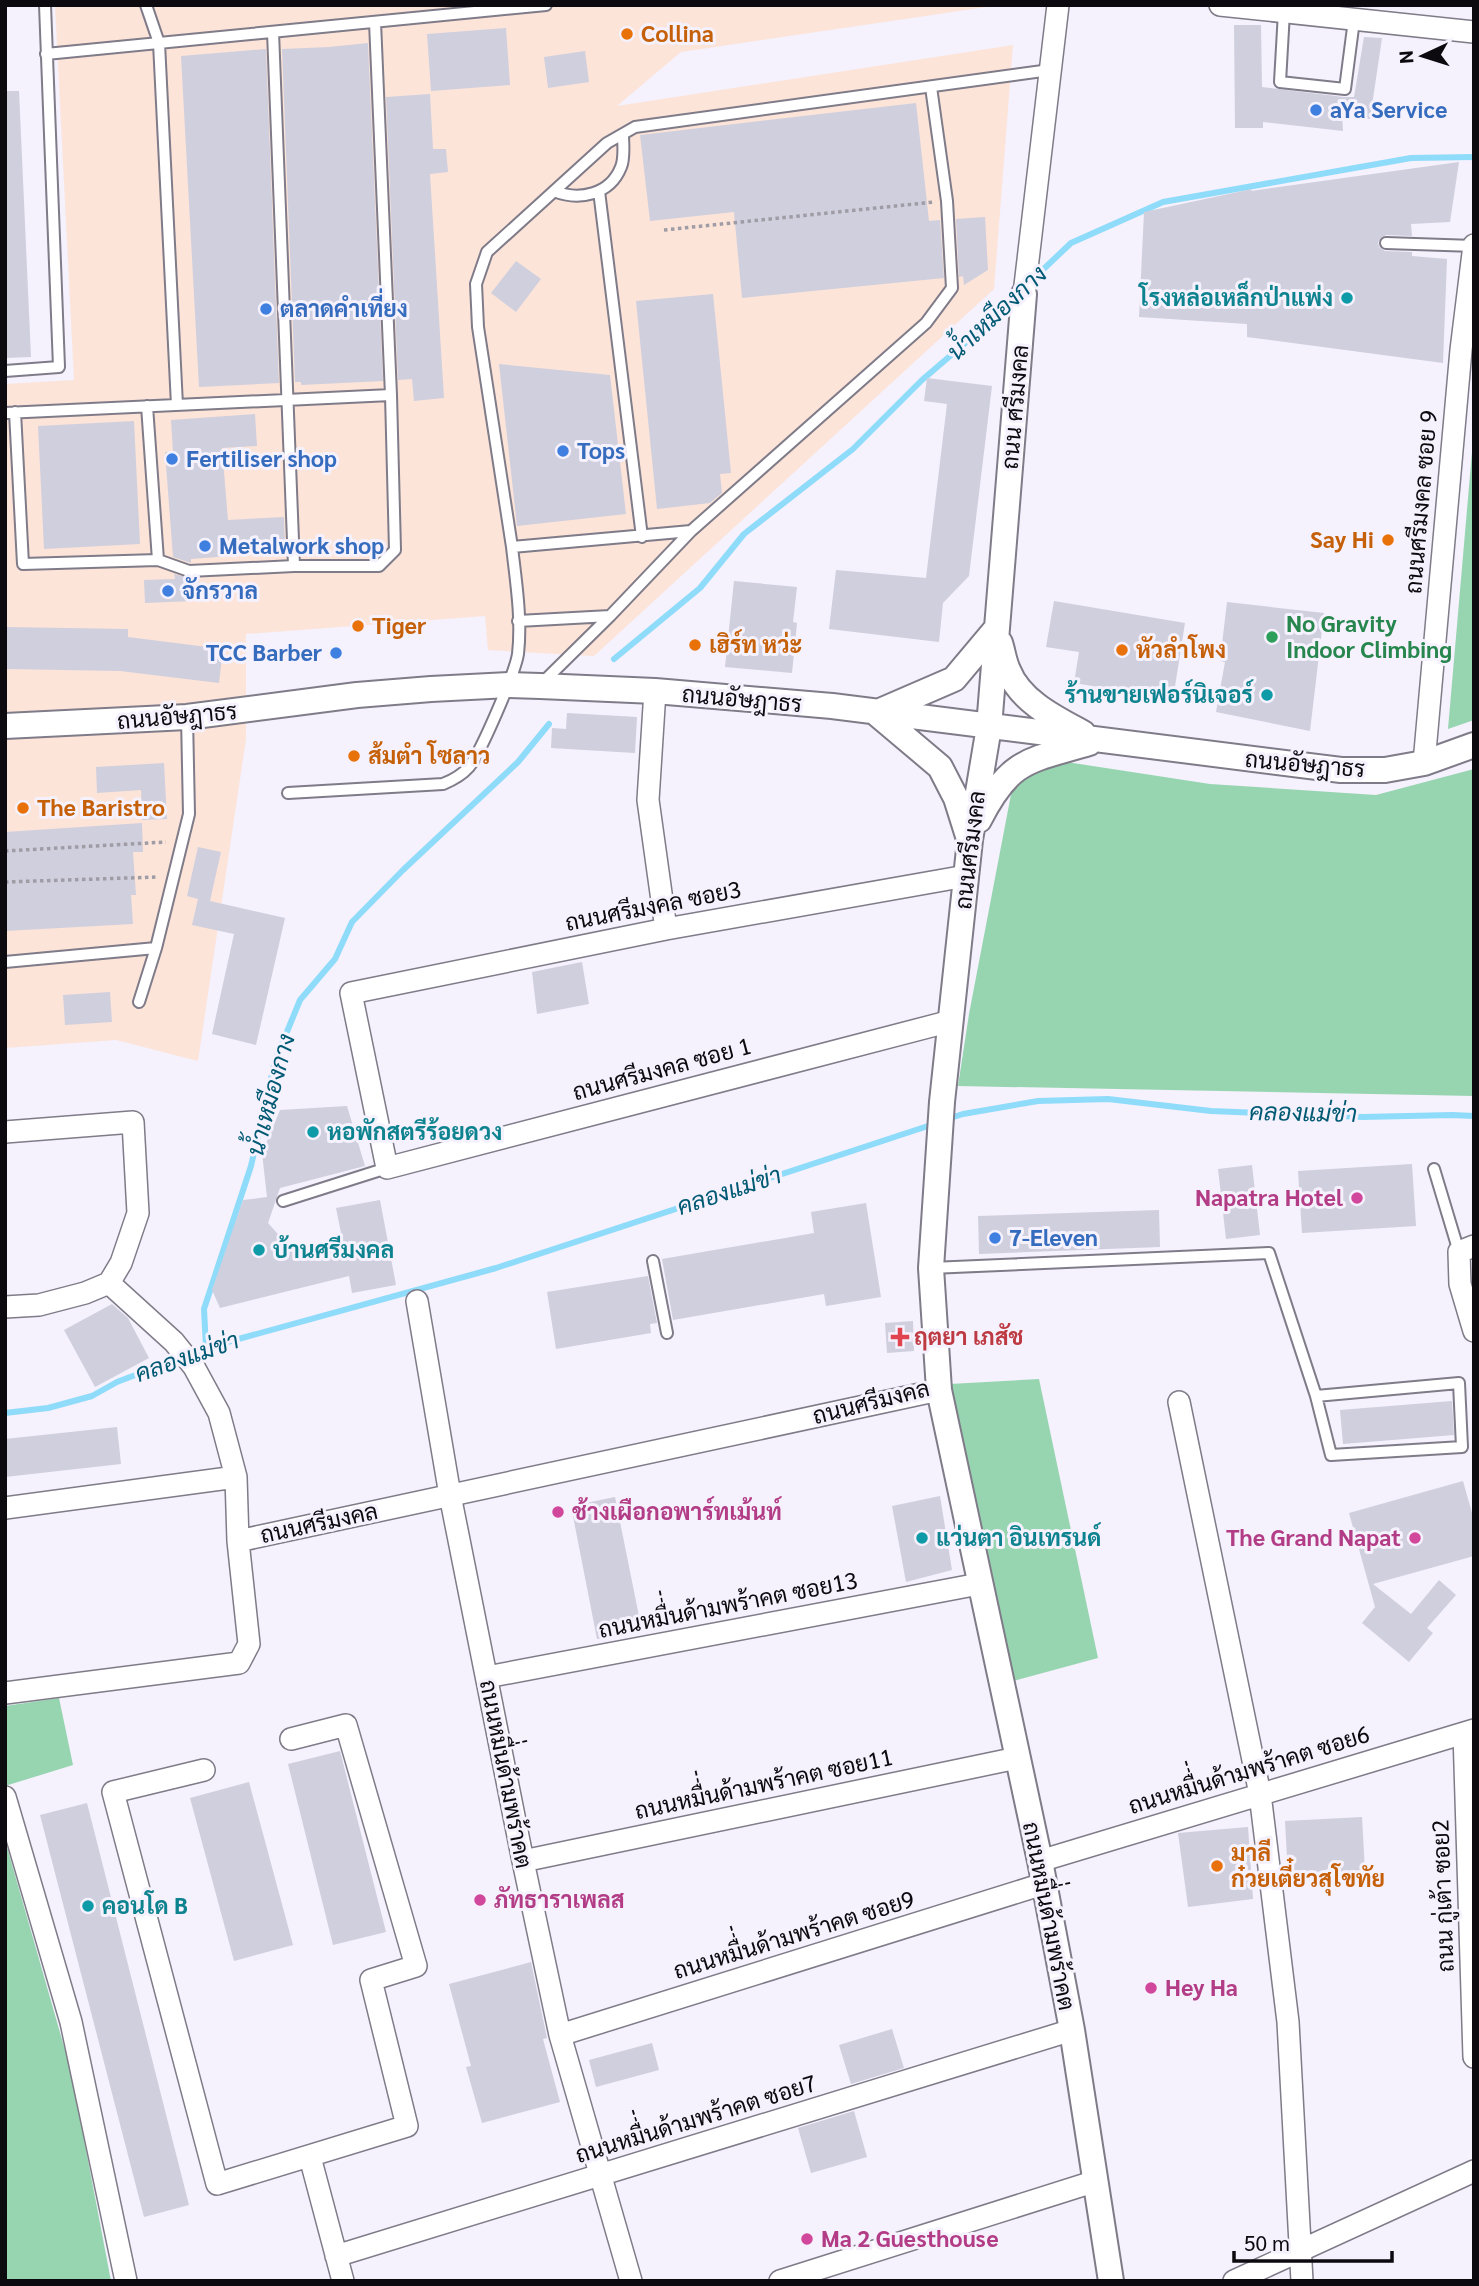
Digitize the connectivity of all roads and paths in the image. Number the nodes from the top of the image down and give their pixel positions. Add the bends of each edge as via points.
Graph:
1 (45, 5) edge
2 (146, 5) edge
3 (546, 5) edge
4 (1058, 5) edge
5 (1220, 5) edge
6 (504, 7) edge
7 (1284, 12) junction
8 (1344, 14) edge
9 (375, 22) junction
10 (274, 32) junction
11 (1474, 32) edge
12 (159, 43) junction
13 (46, 54) junction
14 (1050, 70) junction
15 (931, 87) junction
16 (623, 134) junction
17 (554, 191) junction
18 (599, 191) junction
19 (947, 201) junction
20 (664, 230) dead end
21 (1387, 243) dead end
22 (1474, 245) edge
23 (1024, 294) joint
24 (1467, 351) edge
25 (5, 371) edge
26 (391, 395) junction
27 (288, 400) junction
28 (177, 405) junction
29 (146, 406) junction
30 (10, 413) edge
31 (691, 531) junction
32 (642, 537) junction
33 (512, 547) junction
34 (158, 560) junction
35 (294, 566) junction
36 (610, 617) junction
37 (518, 621) junction
38 (996, 629) junction
39 (509, 685) junction
40 (540, 686) junction
41 (655, 691) junction
42 (876, 713) junction
43 (187, 717) junction
44 (5, 726) edge
45 (989, 727) junction
46 (1098, 740) junction
47 (1474, 745) edge
48 (1424, 763) junction
49 (288, 793) dead end
50 (970, 840) junction
51 (183, 841) junction
52 (5, 851) edge
53 (174, 876) junction
54 (966, 876) junction
55 (5, 882) edge
56 (666, 929) junction
57 (156, 948) junction
58 (5, 962) edge
59 (139, 1002) dead end
60 (951, 1021) junction
61 (5, 1132) edge
62 (387, 1168) junction
63 (1434, 1169) dead end
64 (283, 1201) dead end
65 (1466, 1249) edge
66 (653, 1261) dead end
67 (931, 1268) junction
68 (109, 1283) junction
69 (417, 1301) dead end
70 (5, 1307) edge
71 (1474, 1331) edge
72 (667, 1333) dead end
73 (939, 1390) junction
74 (1316, 1396) junction
75 (1179, 1402) dead end
76 (236, 1476) junction
77 (450, 1495) junction
78 (5, 1508) edge
79 (238, 1541) junction
80 (979, 1584) junction
81 (487, 1677) junction
82 (5, 1693) edge
83 (1469, 1731) edge
84 (291, 1739) dead end
85 (1017, 1758) junction
86 (204, 1770) dead end
87 (1260, 1794) junction
88 (5, 1797) edge
89 (523, 1861) junction
90 (1041, 1872) junction
91 (1072, 2030) junction
92 (560, 2035) junction
93 (1474, 2057) edge
94 (310, 2157) junction
95 (1474, 2171) edge
96 (600, 2176) junction
97 (1096, 2181) junction
98 (1302, 2250) junction
99 (336, 2256) junction
100 (125, 2281) edge
101 (343, 2281) edge
102 (631, 2281) edge
103 (780, 2281) edge
104 (1111, 2281) edge
105 (1234, 2281) edge
106 (1302, 2281) edge

1 - 13 lane
2 - 12 lane
3 - 6 lane
4 - 14 street, ถนน ศรีมงคล
5 - 7 street
6 - 9 lane
7 - 8 street
7 - 8 lane via 1280,82 1345,89
8 - 11 street
9 - 10 lane
9 - 26 lane
10 - 12 lane
10 - 27 lane
12 - 13 lane
12 - 28 lane
13 - 25 lane via 58,368
14 - 15 lane
14 - 23 street, ถนน ศรีมงคล
15 - 16 lane via 635,127
15 - 19 lane
16 - 17 lane
16 - 18 lane via 622,165
17 - 18 lane via 577,197
17 - 33 lane via 487,252 476,284 478,327
18 - 32 lane
19 - 20 path
19 - 31 lane via 952,288 926,323
21 - 22 lane
22 - 24 street, ถนนศรีมงคล ซอย 9
23 - 38 street, ถนน ศรีมงคล
24 - 48 street, ถนนศรีมงคล ซอย 9
26 - 27 lane
26 - 35 lane via 395,550 379,566
27 - 28 lane
27 - 35 lane
28 - 29 lane
29 - 30 lane
29 - 34 lane
30 - 34 lane via 23,564
31 - 32 lane
31 - 36 lane
32 - 33 lane
33 - 37 lane
34 - 35 lane via 189,571
36 - 37 lane
36 - 40 lane
37 - 39 lane via 518,655
38 - 42 street via 954,679
38 - 45 street, ถนน ศรีมงคล
38 - 46 street via 1008,671 1023,694 1058,720
39 - 40 street, ถนนอัษฎาธร
39 - 43 street, ถนนอัษฎาธร via 356,695
39 - 49 lane via 471,765 457,778 443,784
40 - 41 street, ถนนอัษฎาธร
41 - 42 street, ถนนอัษฎาธร
41 - 56 street via 648,800
42 - 45 street, ถนนอัษฎาธร
42 - 50 street via 940,767
43 - 44 street, ถนนอัษฎาธร
43 - 51 lane via 189,814
45 - 46 street, ถนนอัษฎาธร
45 - 50 street, ถนนศรีมงคล
46 - 48 street, ถนนอัษฎาธร via 1340,771
46 - 50 street via 1019,766 1003,779
47 - 48 street, ถนนอัษฎาธร
50 - 54 street, ถนนศรีมงคล
51 - 52 path
51 - 53 lane
53 - 55 path
53 - 57 lane
54 - 56 street, ถนนศรีมงคล ซอย3
54 - 60 street, ถนนศรีมงคล
56 - 62 street, ถนนศรีมงคล ซอย3 via 351,993
57 - 58 lane
57 - 59 lane
60 - 62 street, ถนนศรีมงคล ซอย 1
60 - 67 street, ถนนศรีมงคล
61 - 68 street via 133,1122 138,1213
62 - 64 lane
63 - 65 lane
65 - 71 street via 1460,1284
66 - 72 lane
67 - 73 street, ถนนศรีมงคล
67 - 74 lane via 1269,1253
68 - 70 street via 39,1305
68 - 76 street via 174,1342 194,1367 219,1413
69 - 77 street, ถนนหมื่่นด้ามพร้าคต
73 - 77 street, ถนนศรีมงคล
73 - 80 street, ถนนหมื่่นด้ามพร้าคต
74 - 74 lane via 1459,1383 1462,1447 1331,1455
75 - 87 street
76 - 78 street
76 - 79 street
77 - 79 street, ถนนศรีมงคล
77 - 81 street, ถนนหมื่่นด้ามพร้าคต
79 - 82 street via 249,1644 239,1663
80 - 81 street, ถนนหมื่่นด้ามพร้าคต ซอย13
80 - 85 street, ถนนหมื่่นด้ามพร้าคต
81 - 89 street, ถนนหมื่่นด้ามพร้าคต
83 - 87 street, ถนนหมื่่นด้ามพร้าคต ซอย6
83 - 93 street, ถนน กู่เต้า ซอย2
84 - 94 street via 346,1726 416,1966 370,1980 407,2126
85 - 89 street, ถนนหมื่่นด้ามพร้าคต ซอย11
85 - 90 street, ถนนหมื่่นด้ามพร้าคต
86 - 94 street via 113,1792 217,2184
87 - 90 street, ถนนหมื่่นด้ามพร้าคต ซอย6
87 - 98 street via 1288,2022
88 - 100 street via 71,2022
89 - 92 street, ถนนหมื่่นด้ามพร้าคต
90 - 91 street, ถนนหมื่่นด้ามพร้าคต
90 - 92 street, ถนนหมื่่นด้ามพร้าคต ซอย9
91 - 96 street, ถนนหมื่่นด้ามพร้าคต ซอย7
91 - 97 street, ถนนหมื่่นด้ามพร้าคต
92 - 96 street, ถนนหมื่่นด้ามพร้าคต
94 - 99 street
95 - 98 street
96 - 99 street, ถนนหมื่่นด้ามพร้าคต ซอย7
96 - 102 street, ถนนหมื่่นด้ามพร้าคต
97 - 103 street
97 - 104 street, ถนนหมื่่นด้ามพร้าคต
98 - 105 street
98 - 106 street
99 - 101 street

